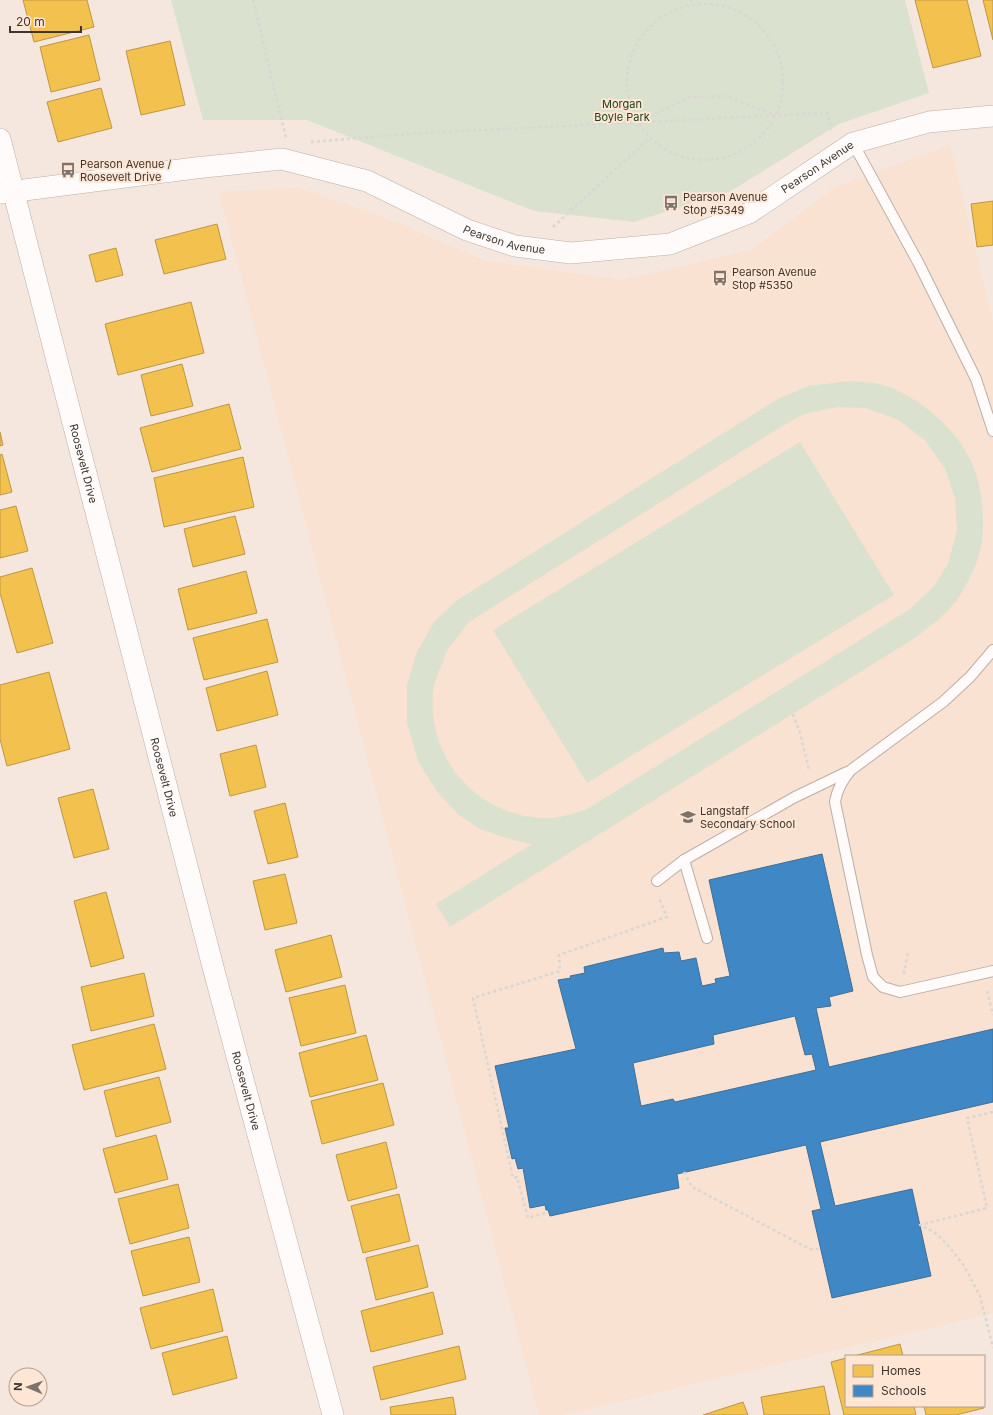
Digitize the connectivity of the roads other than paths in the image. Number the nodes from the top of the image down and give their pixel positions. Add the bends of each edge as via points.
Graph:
1 (993, 116) edge
2 (0, 139) edge
3 (853, 144) junction
4 (7, 192) edge
5 (993, 431) edge
6 (993, 650) edge
7 (851, 770) junction
8 (684, 860) junction
9 (657, 881) road end
10 (707, 938) dead end
11 (993, 971) edge
12 (333, 1415) edge

1 - 3 street, Pearson Avenue via 929,122
2 - 4 street, Roosevelt Drive
3 - 4 street, Pearson Avenue via 749,213 670,244 571,253 515,246 467,230 367,181 282,159
3 - 5 lane via 919,264 976,379
4 - 12 street, Roosevelt Drive
6 - 7 lane via 970,677 943,702
7 - 8 lane via 795,797
7 - 11 lane via 836,792 835,802 860,925 874,977 883,987 900,992
8 - 9 lane
8 - 10 lane

